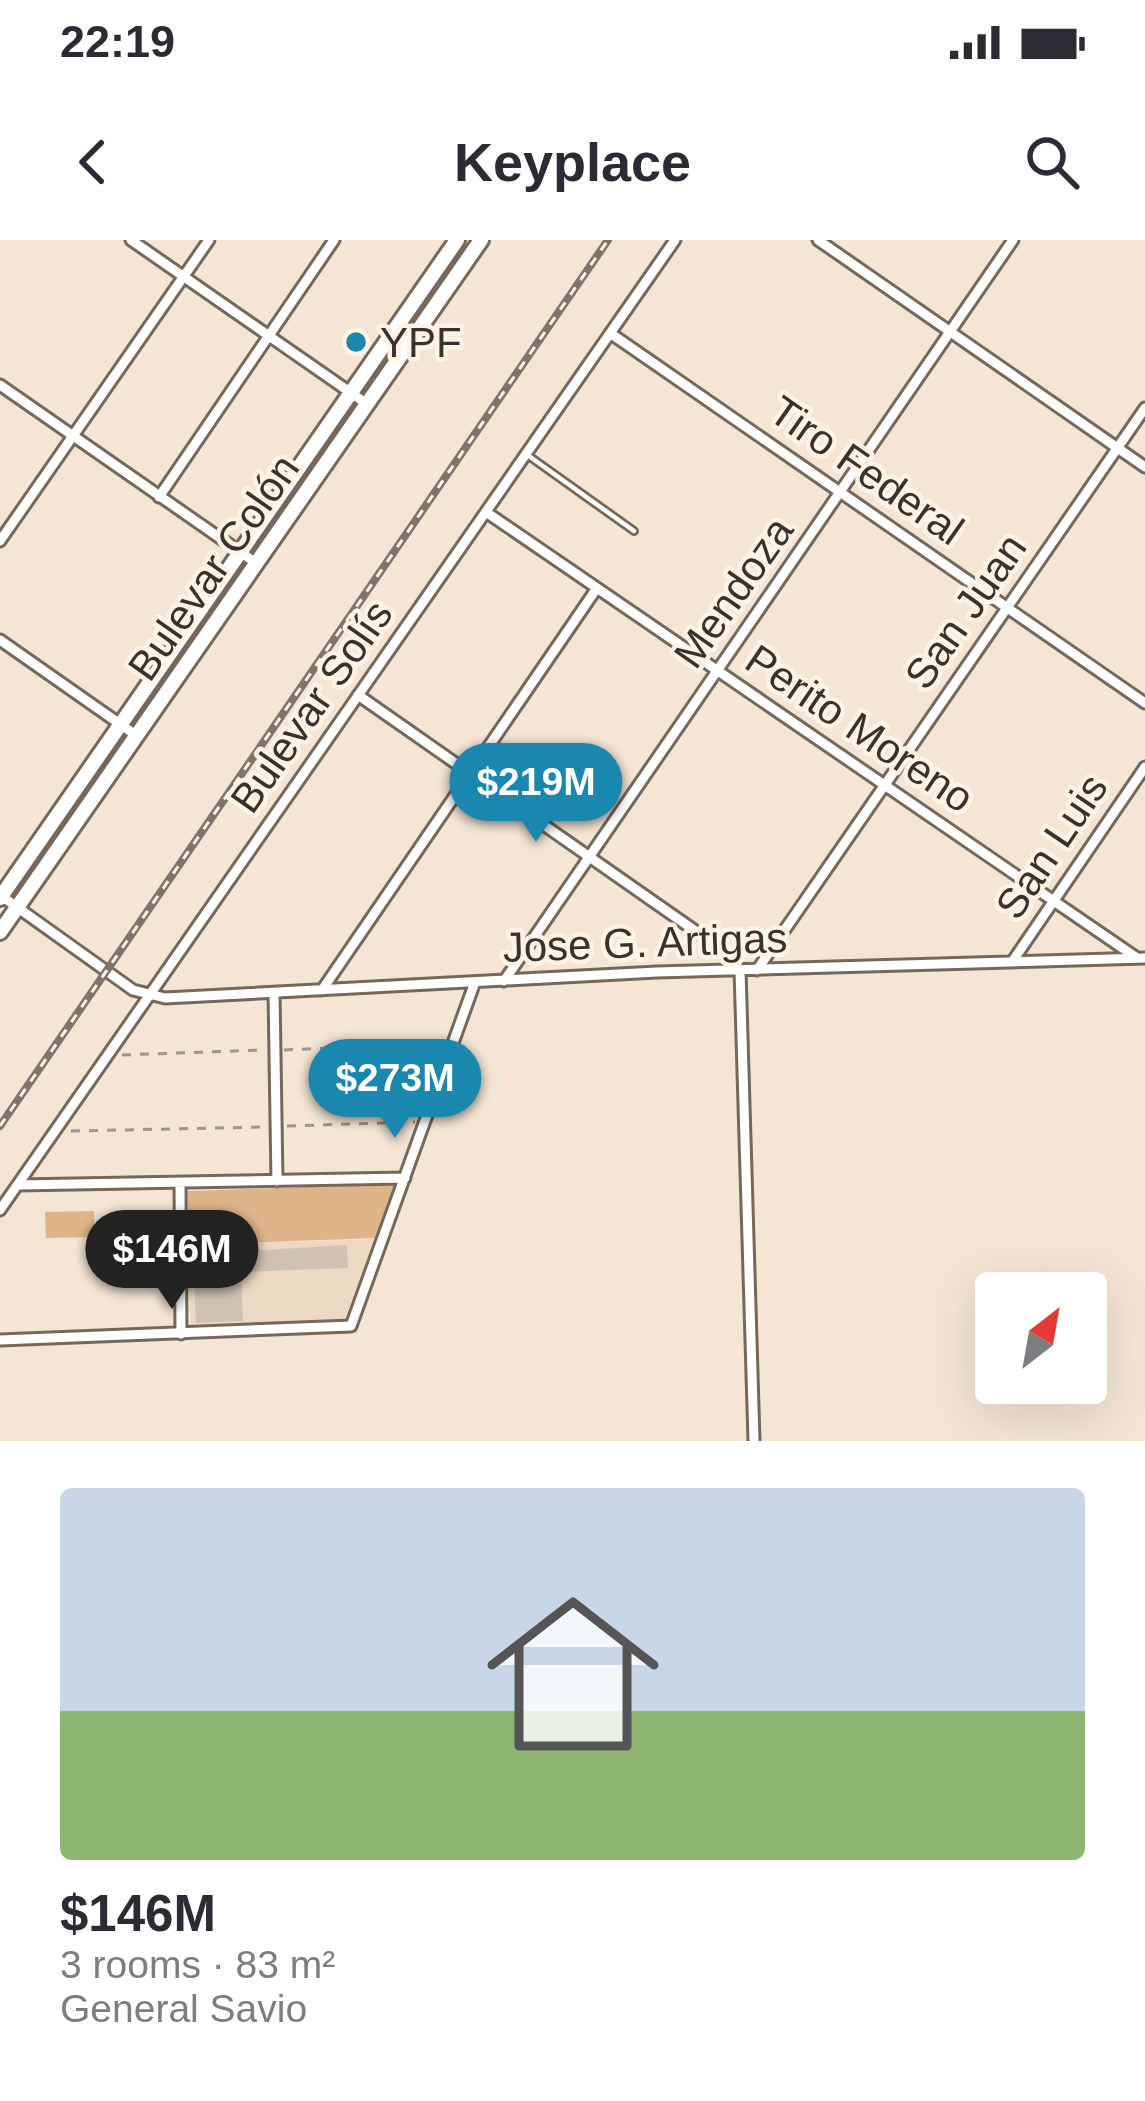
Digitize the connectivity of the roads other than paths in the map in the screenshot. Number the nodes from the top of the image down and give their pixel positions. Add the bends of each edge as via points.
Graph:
1 (131, 240) edge
2 (209, 240) edge
3 (334, 240) edge
4 (676, 240) edge
5 (818, 240) edge
6 (1013, 240) edge
7 (470, 242) edge
8 (184, 277) junction
9 (950, 332) junction
10 (610, 333) junction
11 (268, 336) junction
12 (0, 386) edge
13 (351, 393) junction
14 (367, 404) junction
15 (1145, 408) edge
16 (73, 436) junction
17 (1118, 448) junction
18 (526, 454) junction
19 (1145, 467) edge
20 (841, 493) junction
21 (159, 497) junction
22 (486, 512) junction
23 (634, 531) dead end
24 (0, 541) edge
25 (240, 552) junction
26 (256, 563) junction
27 (596, 588) junction
28 (1007, 607) junction
29 (0, 640) edge
30 (718, 672) junction
31 (358, 695) junction
32 (1145, 703) edge
33 (120, 725) junction
34 (136, 736) junction
35 (1145, 767) edge
36 (470, 772) junction
37 (884, 785) junction
38 (591, 855) junction
39 (0, 896) edge
40 (1054, 901) junction
41 (17, 907) junction
42 (0, 932) edge
43 (1141, 958) edge
44 (1012, 962) junction
45 (740, 970) junction
46 (757, 970) junction
47 (504, 981) junction
48 (475, 982) junction
49 (322, 990) junction
50 (274, 993) junction
51 (148, 997) junction
52 (405, 1178) junction
53 (277, 1181) junction
54 (180, 1184) junction
55 (17, 1185) junction
56 (0, 1210) edge
57 (181, 1334) junction
58 (0, 1340) edge
59 (754, 1441) edge

1 - 8 street
2 - 8 street
3 - 11 street
4 - 10 street, Bulevar Solís
5 - 9 street
6 - 9 street, Mendoza
7 - 13 main road, Bulevar Colón
7 - 14 main road, Bulevar Colón
8 - 11 street
8 - 16 street
9 - 17 street
9 - 20 street, Mendoza
10 - 18 street, Bulevar Solís
10 - 20 street, Tiro Federal
11 - 13 street
11 - 21 street
12 - 16 street
13 - 14 street
13 - 25 main road, Bulevar Colón
14 - 26 main road, Bulevar Colón
15 - 17 street, San Juan
16 - 21 street
16 - 24 street
17 - 19 street
17 - 28 street, San Juan
18 - 22 street, Bulevar Solís
18 - 23 lane
20 - 28 street, Tiro Federal
20 - 30 street, Mendoza
21 - 25 street
22 - 27 street, Perito Moreno
22 - 31 street, Bulevar Solís
25 - 26 street
25 - 33 main road, Bulevar Colón
26 - 34 main road, Bulevar Colón
27 - 30 street, Perito Moreno
27 - 36 street
28 - 32 street, Tiro Federal
28 - 37 street, San Juan
29 - 33 street
30 - 37 street, Perito Moreno
30 - 38 street, Mendoza
31 - 36 street
31 - 51 street, Bulevar Solís
33 - 34 street
33 - 39 main road, Bulevar Colón
34 - 41 main road, Bulevar Colón
35 - 40 street, San Luis
36 - 38 street
36 - 49 street
37 - 40 street, Perito Moreno
37 - 46 street, San Juan
38 - 45 street
38 - 47 street, Mendoza
39 - 41 street
40 - 43 street, Perito Moreno
40 - 44 street, San Luis
41 - 42 main road, Bulevar Colón
41 - 51 street
43 - 44 street, Jose G. Artigas
44 - 46 street, Jose G. Artigas
45 - 46 street, Jose G. Artigas
45 - 47 street, Jose G. Artigas
45 - 59 street
47 - 48 street, Jose G. Artigas
48 - 49 street, Jose G. Artigas
48 - 52 street
49 - 50 street, Jose G. Artigas
50 - 51 street, Jose G. Artigas
50 - 53 street
51 - 55 street, Bulevar Solís
52 - 53 street
52 - 57 street via 358,1316 345,1328
53 - 54 street
54 - 55 street
54 - 57 street
55 - 56 street, Bulevar Solís
57 - 58 street

